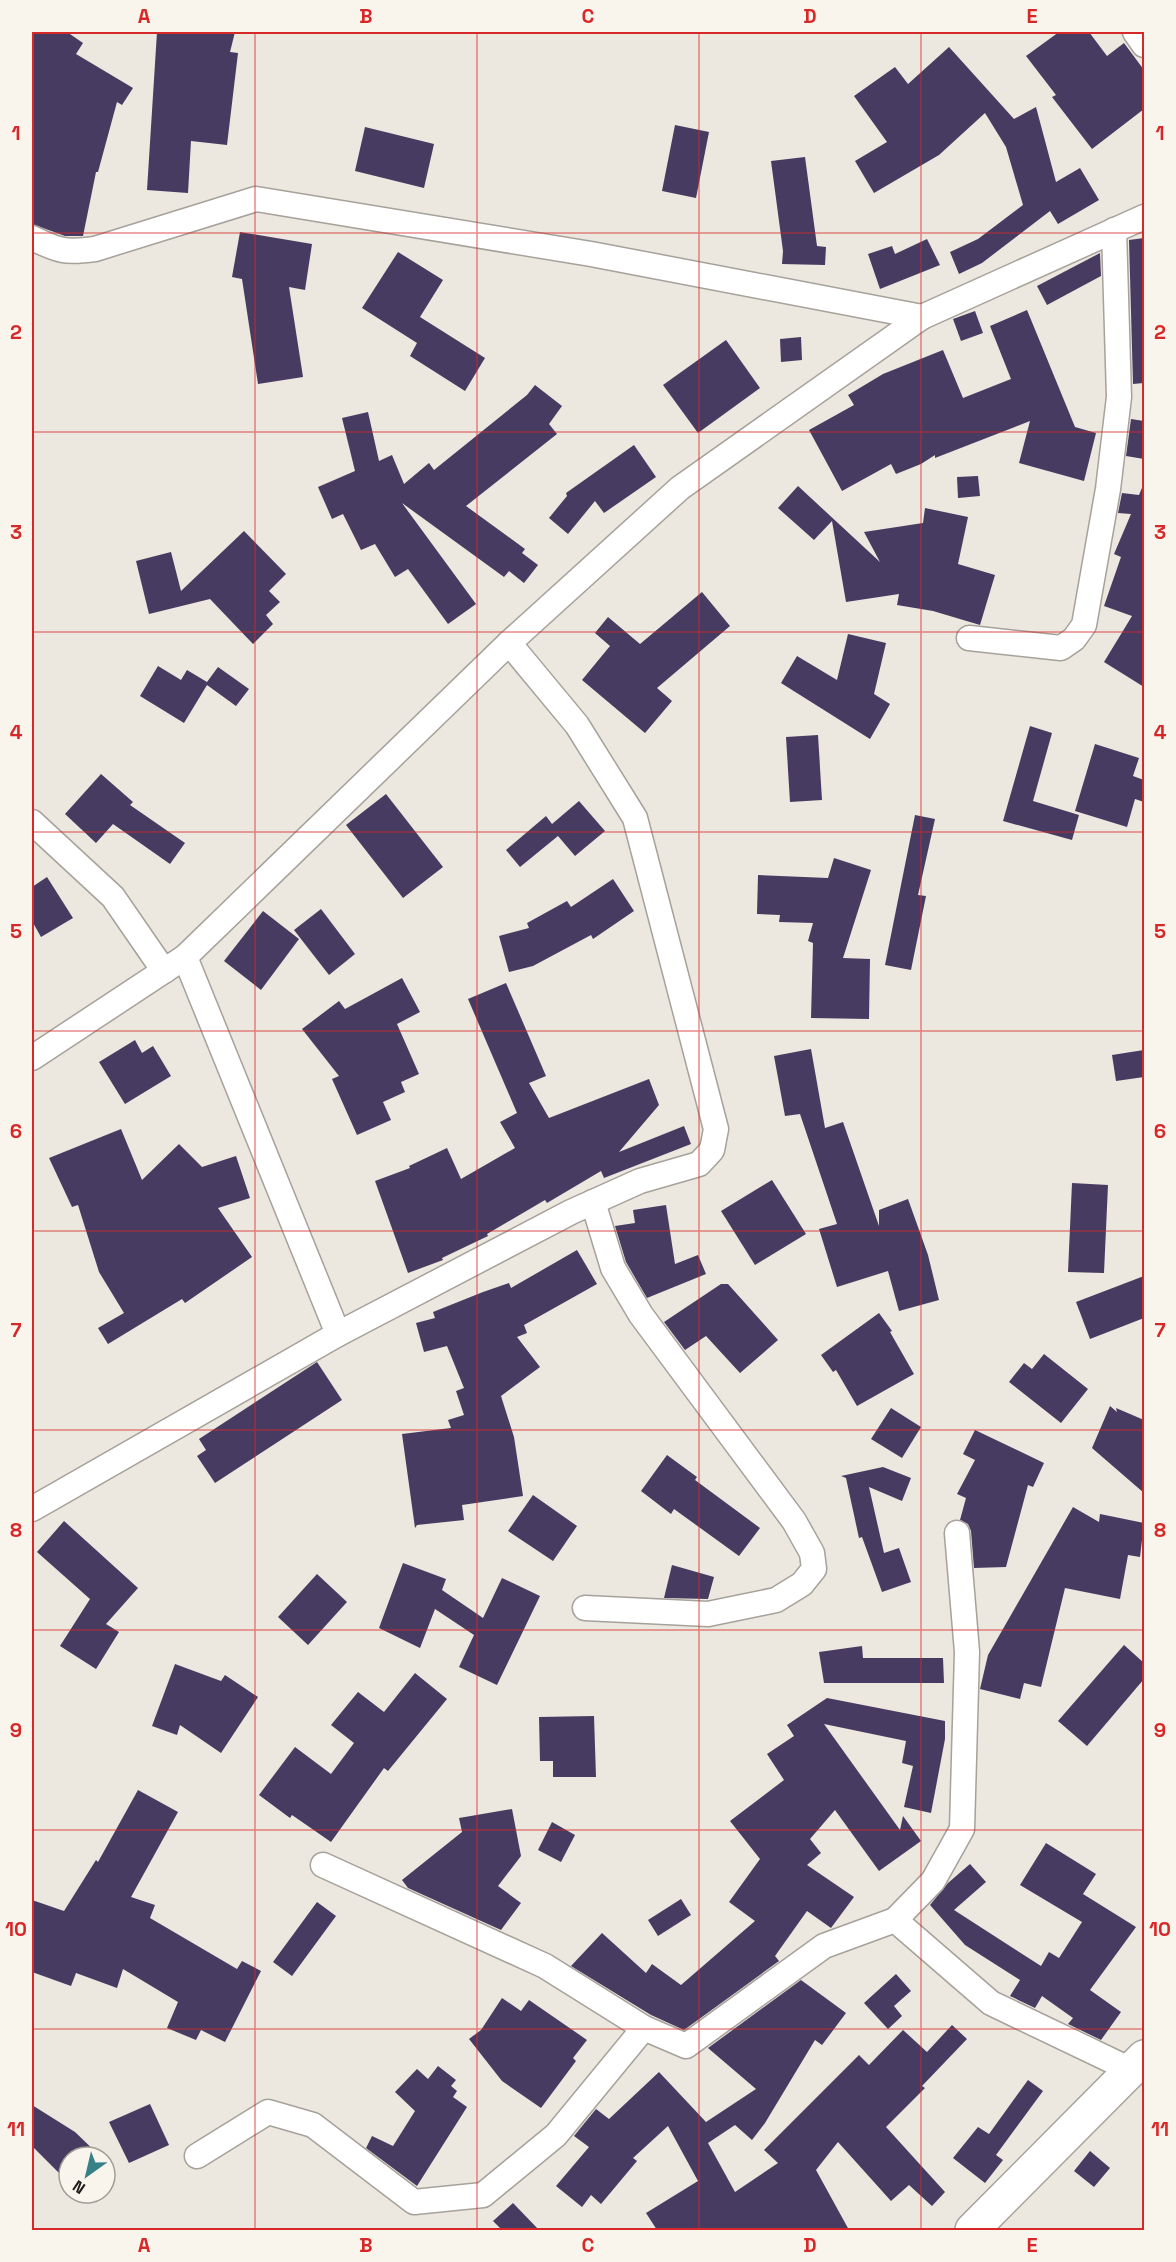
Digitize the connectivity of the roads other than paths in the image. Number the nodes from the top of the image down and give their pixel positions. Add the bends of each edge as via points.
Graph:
1 (1135, 32) edge
2 (1144, 45) edge
3 (1144, 217) edge
4 (1114, 230) junction
5 (32, 238) edge
6 (922, 318) junction
7 (969, 638) dead end
8 (509, 642) junction
9 (32, 822) edge
10 (185, 957) junction
11 (165, 971) junction
12 (32, 1058) edge
13 (593, 1202) junction
14 (338, 1334) junction
15 (32, 1509) edge
16 (957, 1533) dead end
17 (585, 1608) dead end
18 (323, 1865) dead end
19 (895, 1920) junction
20 (644, 2028) junction
21 (1138, 2063) edge
22 (196, 2156) dead end
23 (972, 2230) edge

1 - 2 street
3 - 4 street
4 - 6 street
4 - 7 street via 1119,396 1108,489 1084,625 1061,648
5 - 6 street via 70,252 95,249 256,199 591,254
6 - 8 street via 680,488
8 - 10 street
8 - 13 street via 577,725 635,818 716,1129 712,1150 699,1164 640,1181
9 - 11 street via 113,897
10 - 11 street
10 - 14 street
11 - 12 street
13 - 14 street
13 - 17 street via 613,1268 641,1316 794,1521 812,1553 814,1569 802,1584 776,1600 708,1614
14 - 15 street
16 - 19 street via 967,1652 962,1829 933,1881
18 - 20 street via 544,1966
19 - 20 street via 824,1946 686,2046
19 - 21 street via 991,2003
20 - 22 street via 556,2135 483,2195 414,2202 313,2125 268,2112
21 - 23 street

